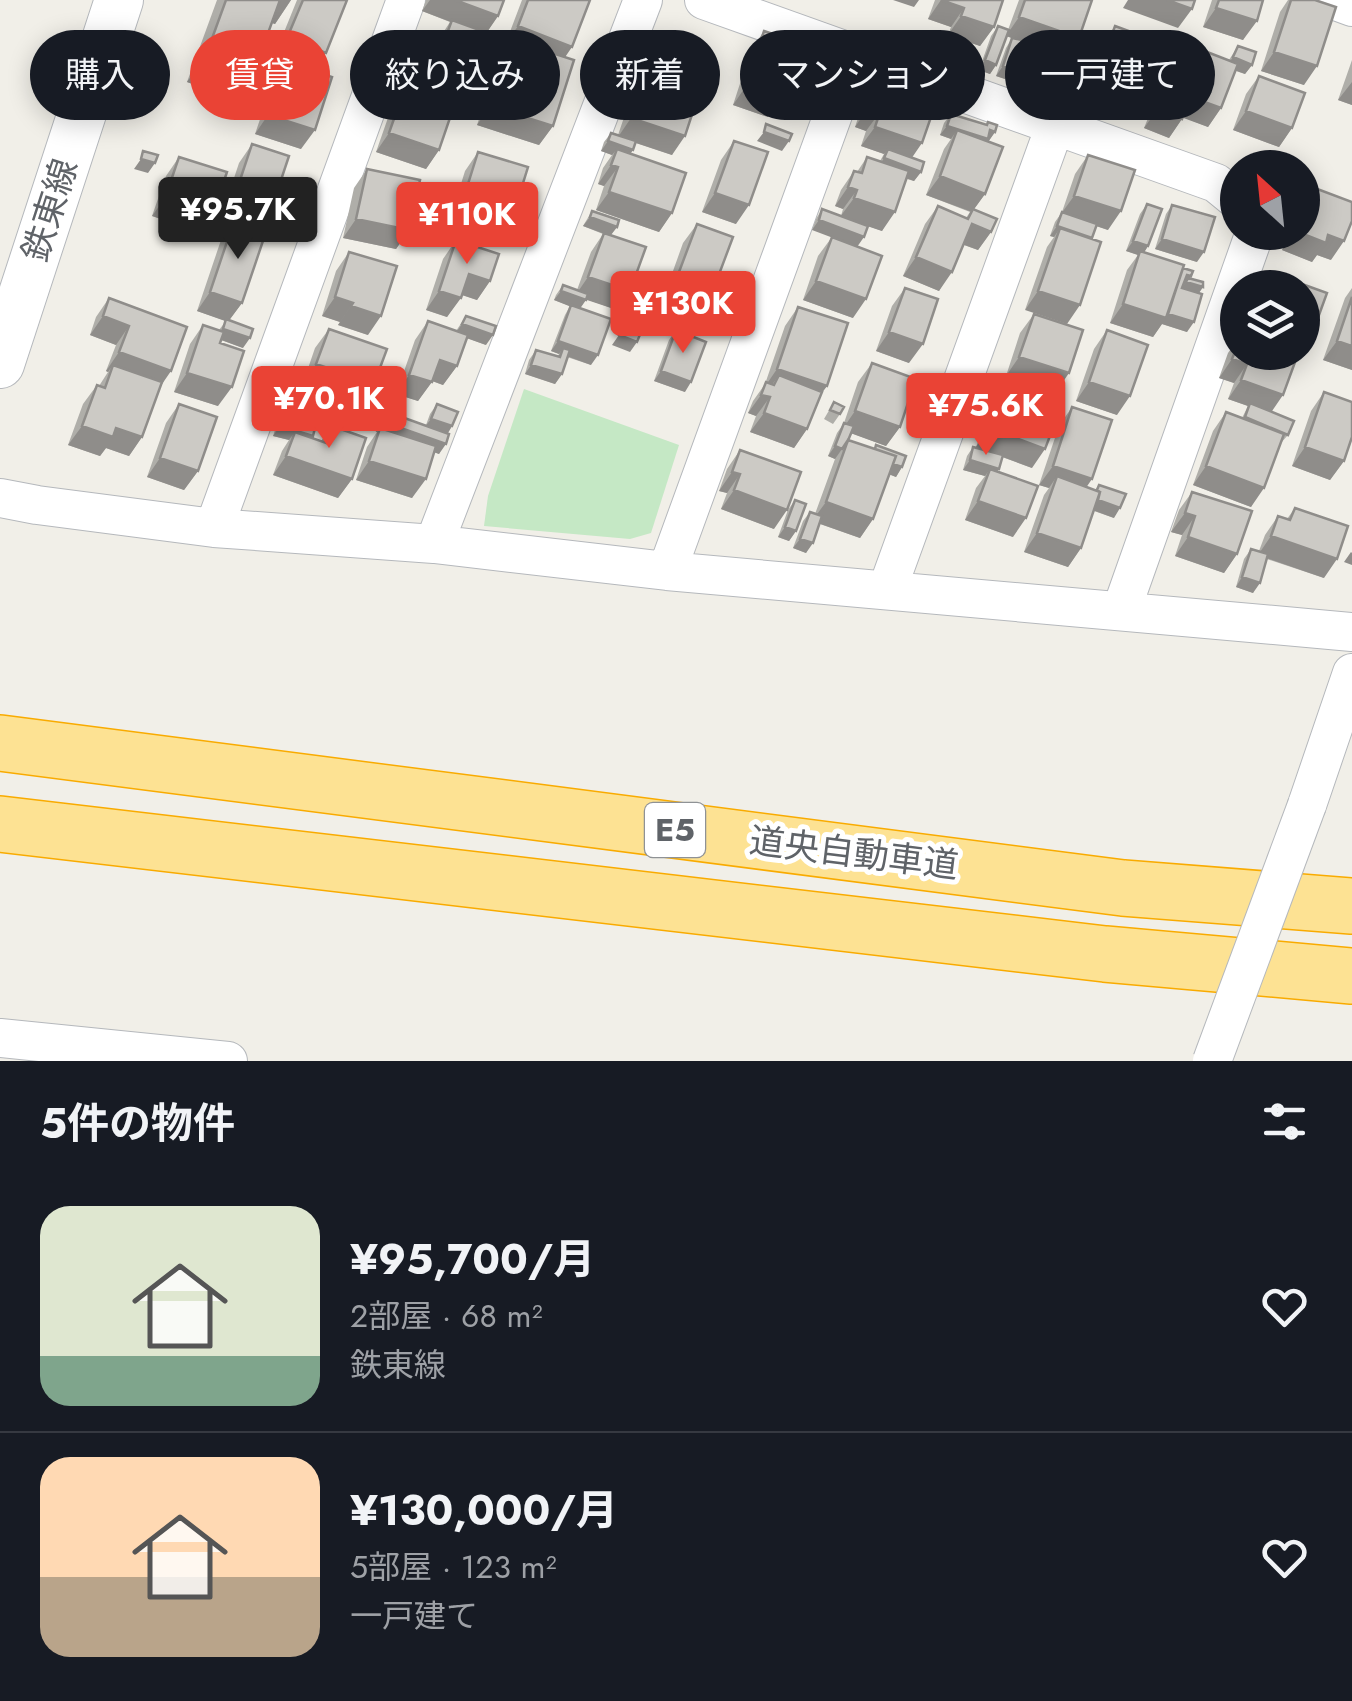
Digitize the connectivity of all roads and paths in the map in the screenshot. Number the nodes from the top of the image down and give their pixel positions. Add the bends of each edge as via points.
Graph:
1 (119, 0) edge
2 (406, 0) edge
3 (642, 0) edge
4 (704, 0) edge
5 (1334, 0) edge
6 (1352, 6) edge
7 (788, 30) edge
8 (985, 101) edge
9 (831, 120) edge
10 (1055, 126) junction
11 (1220, 186) edge
12 (1249, 250) edge
13 (0, 364) edge
14 (0, 498) edge
15 (214, 528) junction
16 (434, 544) junction
17 (667, 571) junction
18 (886, 590) junction
19 (1121, 612) junction
20 (1352, 632) edge
21 (1352, 673) edge
22 (0, 742) edge
23 (0, 824) edge
24 (1352, 906) edge
25 (1352, 976) edge
26 (0, 1038) edge
27 (35, 1051) edge
28 (228, 1061) edge
29 (1212, 1061) edge

1 - 13 street, 鉄東線
2 - 15 street
3 - 16 street
4 - 7 street
5 - 6 street
8 - 10 street
9 - 17 street
10 - 11 street
10 - 18 street
12 - 19 street
14 - 15 street
15 - 16 street
16 - 17 street
17 - 18 street
18 - 19 street
19 - 20 street
21 - 29 street, bridge
22 - 24 highway, 道央自動車道 / E5 via 1123,888
23 - 25 highway, 道央自動車道 / E5 via 1106,954
26 - 27 street
27 - 28 street

